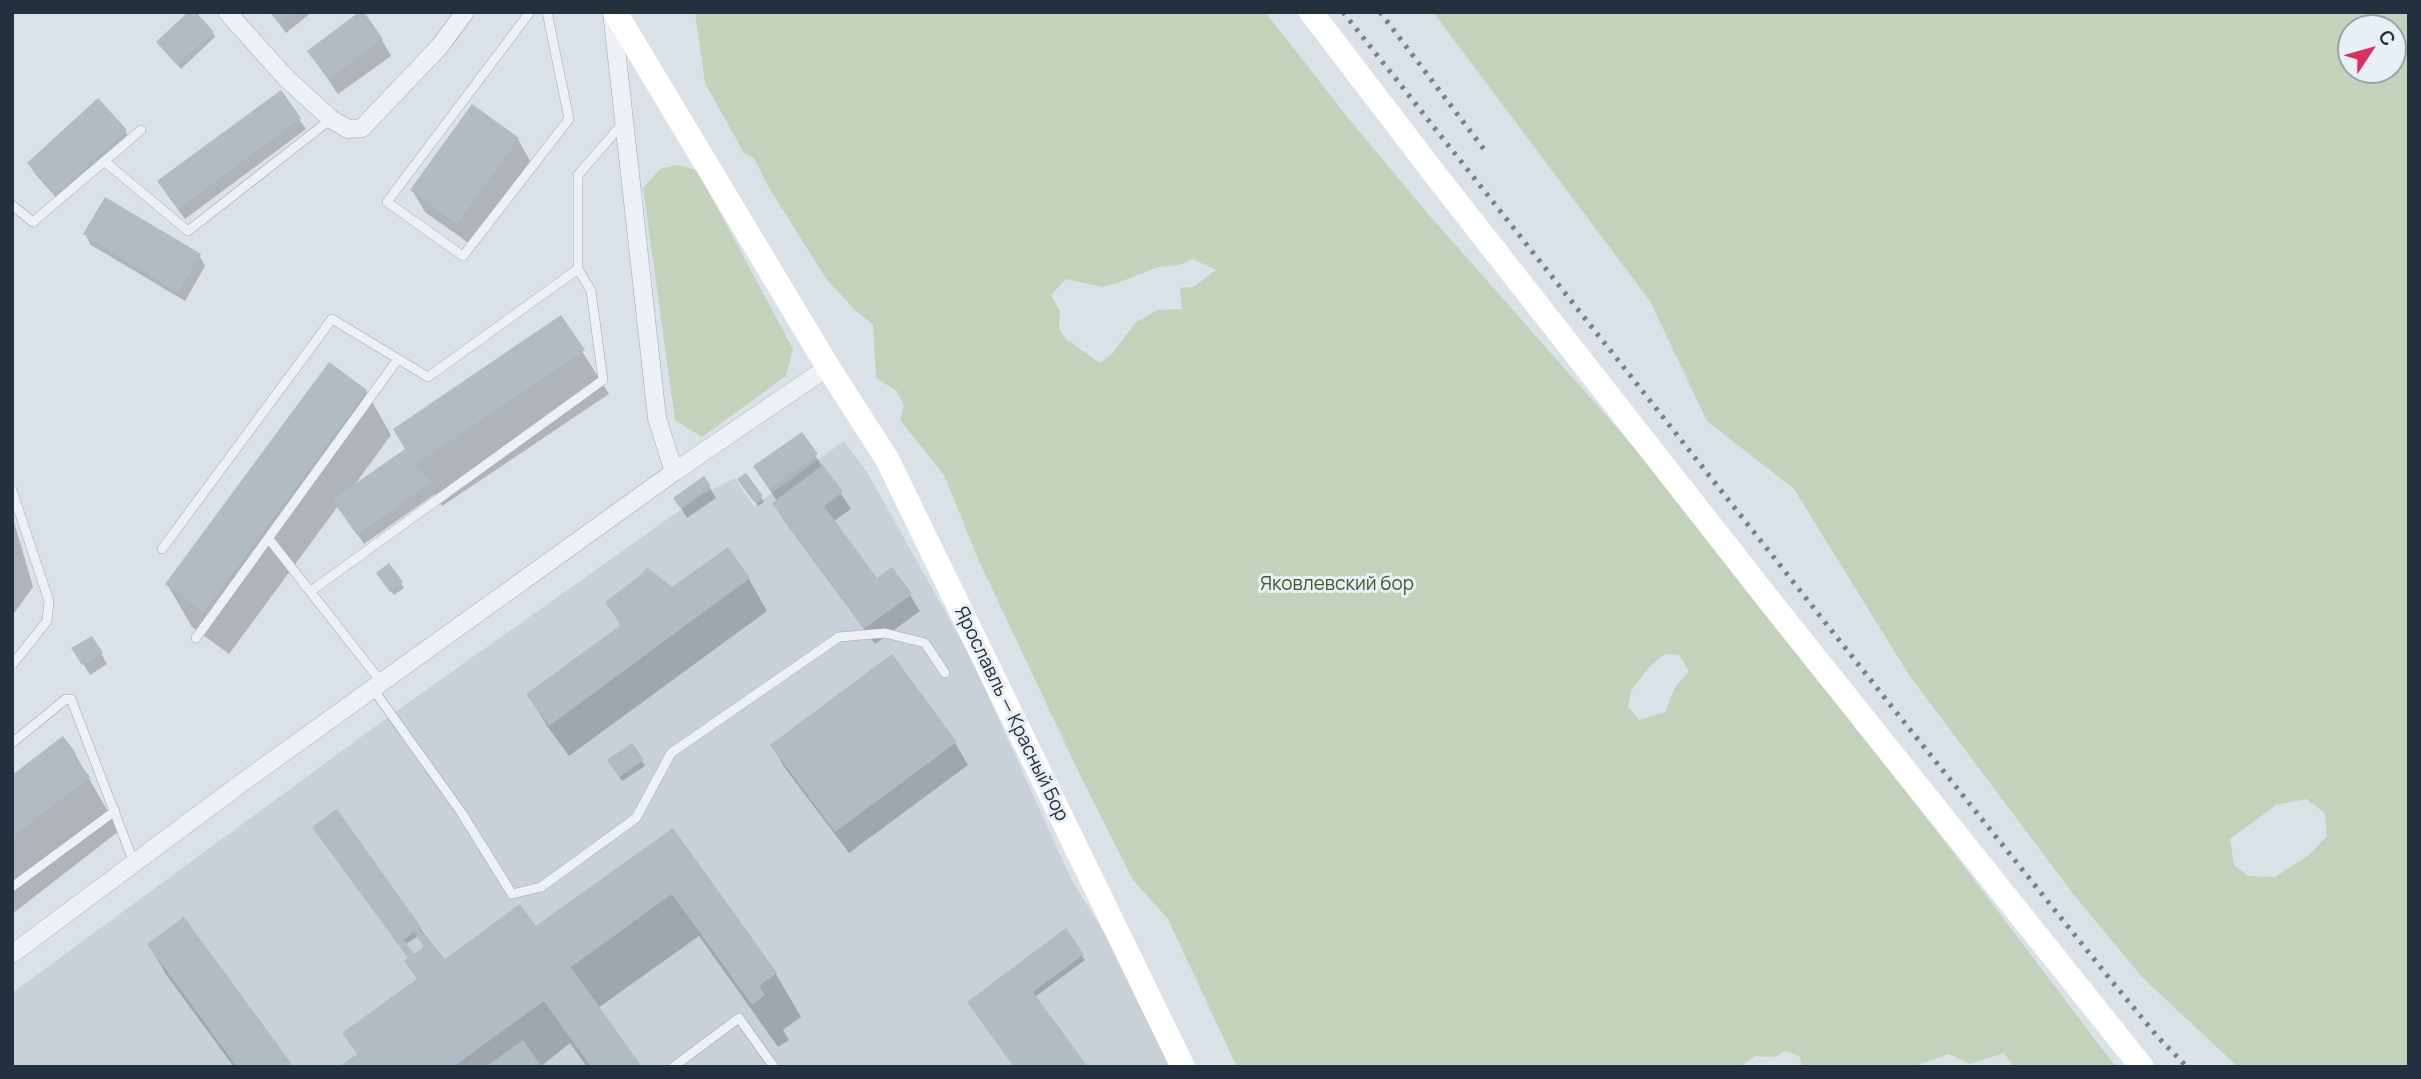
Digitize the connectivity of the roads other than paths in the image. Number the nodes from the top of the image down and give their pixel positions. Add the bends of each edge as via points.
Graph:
1 (227, 12) edge
2 (465, 12) edge
3 (530, 12) edge
4 (547, 12) edge
5 (614, 12) edge
6 (1311, 12) edge
7 (331, 119) junction
8 (624, 121) junction
9 (141, 130) dead end
10 (104, 161) junction
11 (12, 205) edge
12 (578, 269) junction
13 (398, 359) junction
14 (828, 368) junction
15 (674, 472) junction
16 (12, 490) edge
17 (269, 538) junction
18 (162, 549) dead end
19 (311, 591) junction
20 (195, 638) dead end
21 (12, 665) edge
22 (945, 673) dead end
23 (377, 686) junction
24 (12, 743) edge
25 (115, 811) junction
26 (135, 864) junction
27 (12, 887) edge
28 (12, 954) edge
29 (673, 1067) edge
30 (774, 1067) edge
31 (1183, 1067) edge
32 (2142, 1067) edge

1 - 7 street via 286,78
2 - 7 street via 440,46 362,128 348,129
3 - 4 lane via 387,202 463,256 569,119
5 - 8 street
5 - 14 street, Ярославль — Красный Бор
6 - 32 street via 1763,593
7 - 10 lane via 188,231
8 - 12 lane via 578,175
8 - 15 street via 657,418
9 - 10 lane
10 - 11 lane via 33,222
12 - 13 lane via 428,377
12 - 19 lane via 591,290 603,380
13 - 17 lane
13 - 18 lane via 332,319
14 - 15 street
14 - 31 street, Ярославль — Красный Бор via 887,459
15 - 23 street
16 - 21 lane via 49,601 47,621
17 - 19 lane
17 - 20 lane
19 - 23 lane
22 - 23 lane via 925,643 885,633 839,637 671,753 636,818 541,887 512,894
23 - 26 street
24 - 25 lane via 71,699
25 - 26 lane
25 - 27 lane
26 - 28 street
29 - 30 lane via 739,1018

